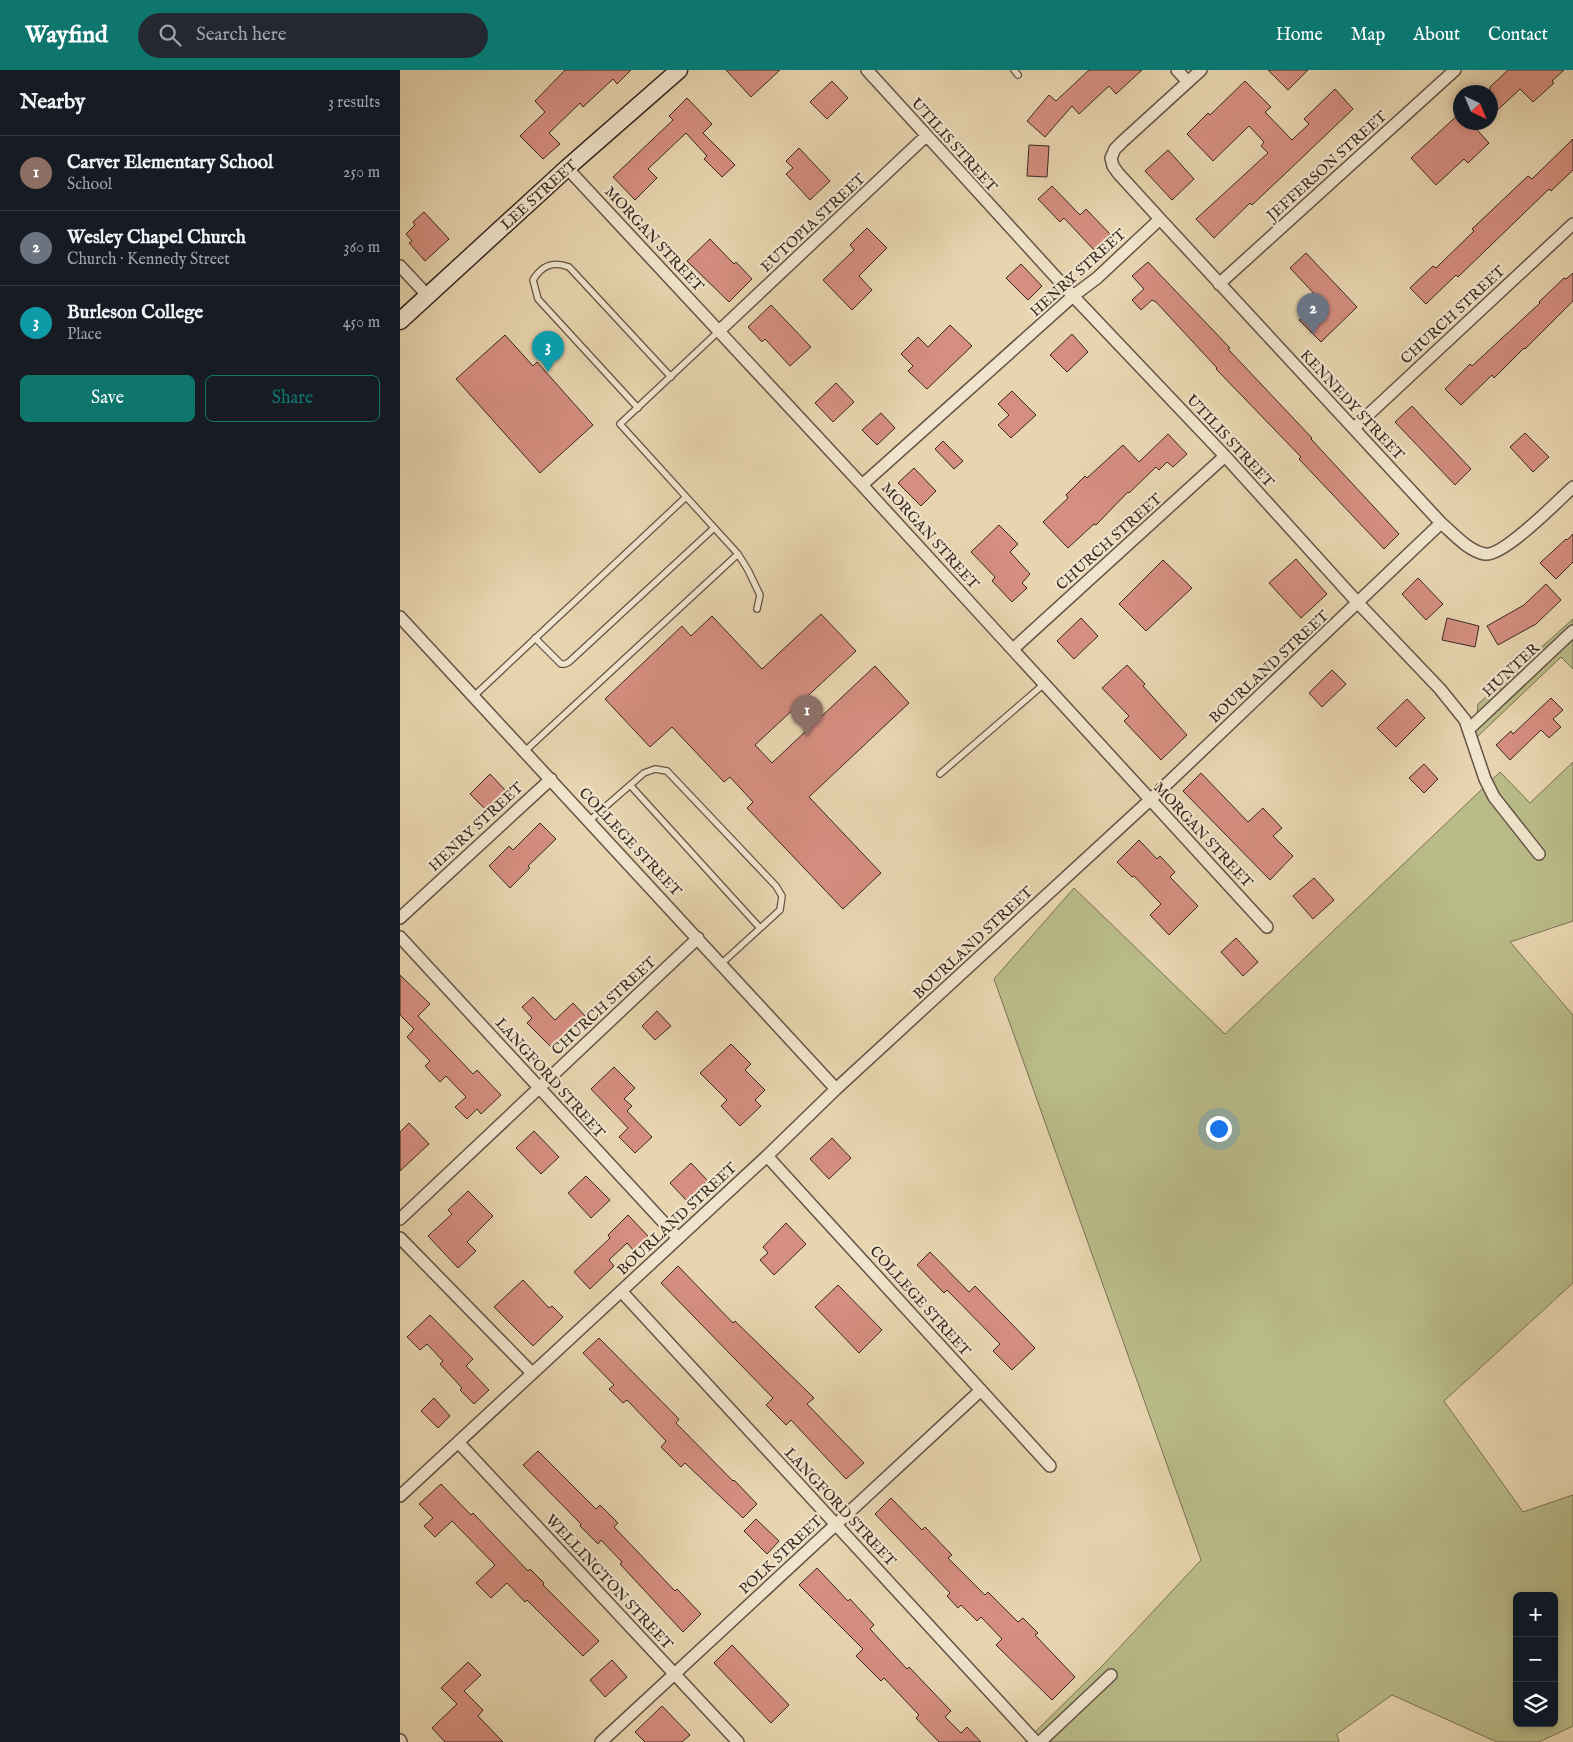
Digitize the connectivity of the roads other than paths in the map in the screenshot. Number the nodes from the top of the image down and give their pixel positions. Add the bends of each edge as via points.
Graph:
1 (679, 70) edge
2 (867, 70) edge
3 (1177, 70) edge
4 (1201, 70) edge
5 (1455, 70) edge
6 (1188, 82) junction
7 (926, 136) junction
8 (567, 168) junction
9 (1160, 219) junction
10 (1573, 224) edge
11 (400, 266) edge
12 (1219, 284) junction
13 (428, 296) junction
14 (1073, 296) junction
15 (400, 321) edge
16 (720, 331) junction
17 (671, 377) junction
18 (638, 408) junction
19 (1354, 428) junction
20 (1225, 456) junction
21 (862, 485) junction
22 (1573, 487) edge
23 (686, 497) junction
24 (1441, 523) junction
25 (714, 528) junction
26 (738, 554) junction
27 (1358, 603) junction
28 (756, 610) dead end
29 (401, 621) edge
30 (1573, 631) edge
31 (535, 638) junction
32 (1013, 649) junction
33 (1044, 684) junction
34 (474, 696) junction
35 (1469, 729) junction
36 (525, 751) junction
37 (940, 774) dead end
38 (551, 779) junction
39 (630, 785) junction
40 (1150, 800) junction
41 (589, 821) junction
42 (1539, 854) dead end
43 (400, 918) edge
44 (1267, 927) dead end
45 (760, 928) junction
46 (400, 938) edge
47 (698, 938) junction
48 (721, 964) junction
49 (539, 1088) junction
50 (836, 1089) junction
51 (767, 1156) junction
52 (400, 1219) edge
53 (400, 1238) edge
54 (678, 1238) junction
55 (621, 1291) junction
56 (532, 1373) junction
57 (981, 1390) junction
58 (458, 1442) junction
59 (1050, 1466) dead end
60 (400, 1496) edge
61 (836, 1524) junction
62 (674, 1674) junction
63 (1111, 1675) dead end
64 (602, 1742) edge
65 (738, 1742) edge
66 (1036, 1742) edge
67 (1040, 1742) edge

1 - 8 main road, LEE STREET
2 - 7 street, UTILIS STREET
3 - 6 street
4 - 6 street
5 - 12 street, JEFFERSON STREET
6 - 9 street via 1122,142 1111,158 1118,173
7 - 14 street, UTILIS STREET
7 - 16 street, EUTOPIA STREET
8 - 13 main road, LEE STREET
8 - 16 street, MORGAN STREET
9 - 12 street, KENNEDY STREET
9 - 14 street, HENRY STREET
10 - 19 street, CHURCH STREET
11 - 13 street
12 - 19 street, KENNEDY STREET
13 - 15 main road, LEE STREET
14 - 20 street, UTILIS STREET
14 - 21 street, HENRY STREET
16 - 17 lane
16 - 21 street, MORGAN STREET
17 - 18 lane
17 - 18 lane via 569,267 559,263 539,270 533,280 538,299
18 - 23 lane via 620,424
19 - 24 street, KENNEDY STREET
20 - 27 street, UTILIS STREET
20 - 32 street, CHURCH STREET
21 - 32 street, MORGAN STREET
22 - 24 street via 1512,542 1495,553 1487,555 1472,550
23 - 25 lane
23 - 31 lane
24 - 27 street, BOURLAND STREET
25 - 26 lane
25 - 31 lane via 565,664 557,661
26 - 28 lane via 760,595
26 - 36 lane
27 - 35 street, UTILIS STREET via 1440,689
27 - 40 street, BOURLAND STREET
29 - 34 street, COLLEGE STREET
30 - 35 street, HUNTER
31 - 34 lane
32 - 33 street, MORGAN STREET
33 - 37 lane
33 - 40 street, MORGAN STREET
34 - 36 street, COLLEGE STREET
35 - 42 street, UTILIS STREET via 1484,779 1494,797
36 - 38 street, COLLEGE STREET
38 - 41 street, COLLEGE STREET
38 - 43 street, HENRY STREET
39 - 41 lane
39 - 45 lane
39 - 45 lane via 654,769 667,771 776,886 782,896 780,910
40 - 44 street, MORGAN STREET
40 - 50 street, BOURLAND STREET
41 - 47 street, COLLEGE STREET
45 - 48 lane
46 - 49 street, LANGFORD STREET
47 - 48 street, COLLEGE STREET
47 - 49 street, CHURCH STREET
48 - 50 street, COLLEGE STREET
49 - 52 street, CHURCH STREET
49 - 54 street, LANGFORD STREET
50 - 51 street, BOURLAND STREET
51 - 54 street, BOURLAND STREET
51 - 57 street, COLLEGE STREET
53 - 56 street
54 - 55 street, BOURLAND STREET
55 - 56 street, BOURLAND STREET
55 - 61 street, LANGFORD STREET
56 - 58 street, BOURLAND STREET
57 - 59 street, COLLEGE STREET
57 - 61 street, POLK STREET
58 - 60 street, BOURLAND STREET
58 - 62 street, WELLINGTON STREET
61 - 62 street, POLK STREET
61 - 66 street, LANGFORD STREET
62 - 64 street, POLK STREET
62 - 65 street, WELLINGTON STREET
63 - 67 street

